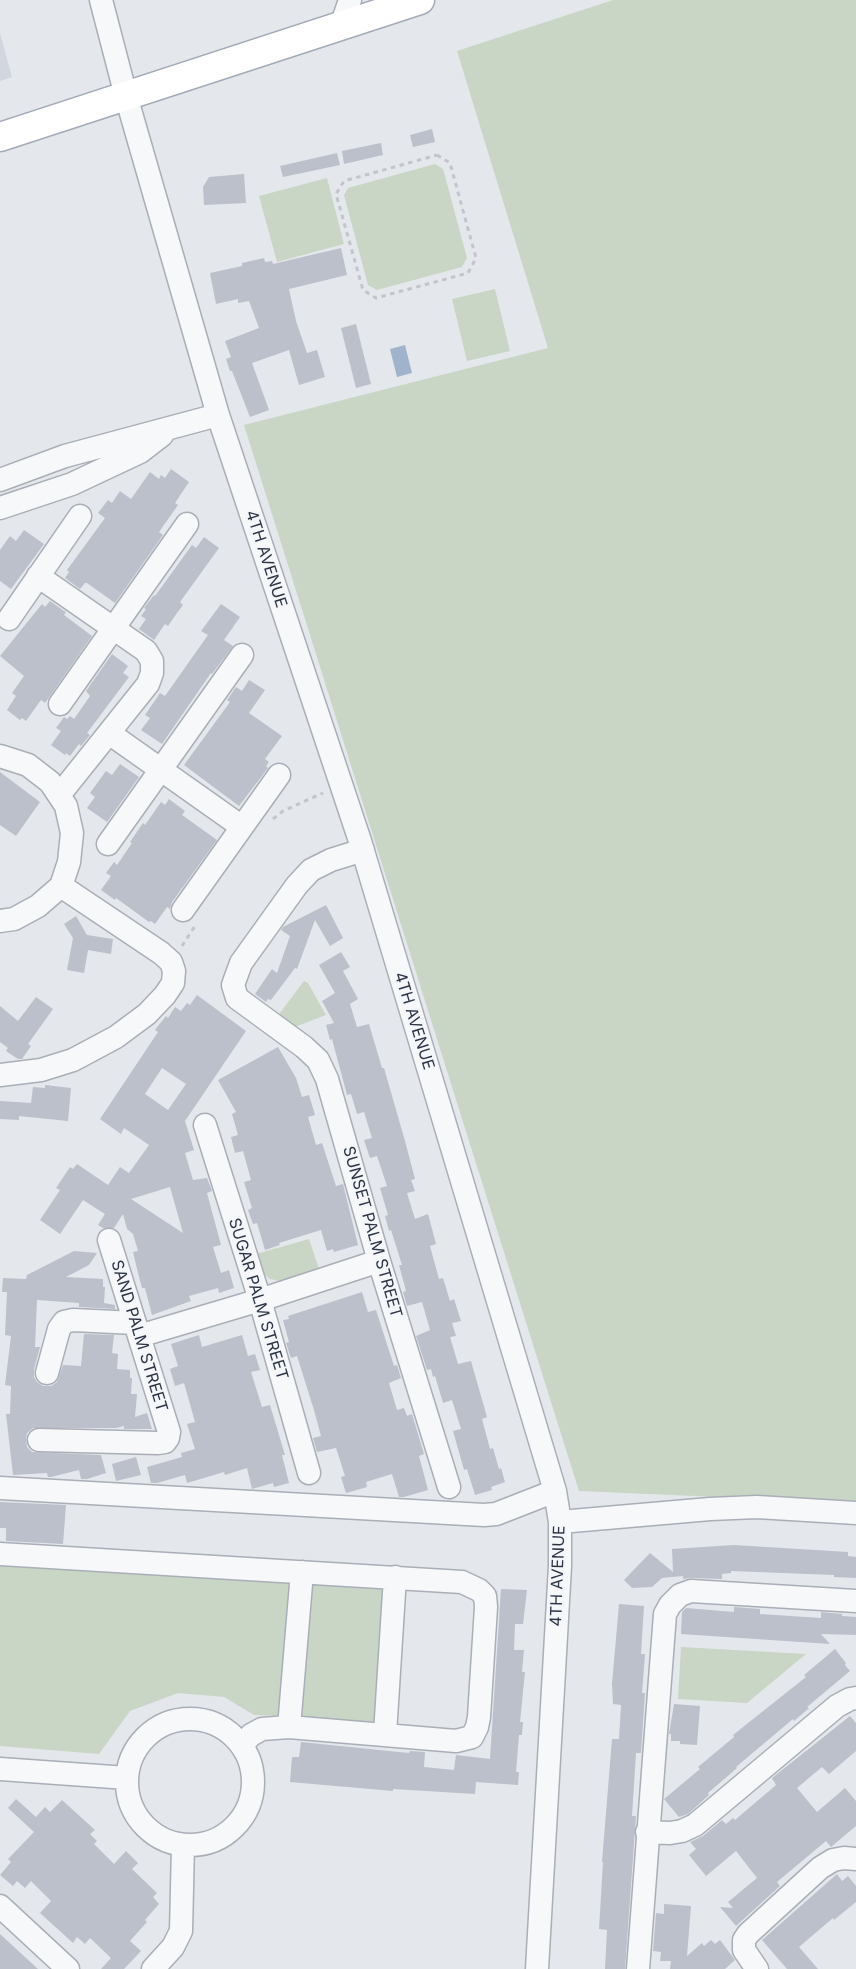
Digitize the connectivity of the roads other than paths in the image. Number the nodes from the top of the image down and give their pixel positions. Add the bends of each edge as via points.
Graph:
1 (101, 0) edge
2 (420, 0) edge
3 (346, 13) edge
4 (126, 96) junction
5 (0, 137) edge
6 (218, 415) junction
7 (170, 428) junction
8 (0, 480) edge
9 (0, 508) edge
10 (80, 516) dead end
11 (187, 524) dead end
12 (38, 576) junction
13 (9, 620) dead end
14 (113, 629) junction
15 (242, 655) dead end
16 (60, 704) dead end
17 (109, 733) junction
18 (0, 753) edge
19 (161, 769) junction
20 (279, 775) dead end
21 (60, 794) junction
22 (242, 827) junction
23 (108, 844) dead end
24 (361, 846) junction
25 (61, 886) junction
26 (190, 917) road end
27 (0, 921) edge
28 (0, 1075) edge
29 (205, 1125) dead end
30 (109, 1240) dead end
31 (379, 1262) junction
32 (260, 1300) junction
33 (137, 1330) junction
34 (47, 1373) dead end
35 (39, 1440) dead end
36 (309, 1473) dead end
37 (450, 1487) dead end
38 (0, 1488) edge
39 (555, 1491) junction
40 (856, 1513) edge
41 (560, 1522) junction
42 (0, 1554) edge
43 (302, 1572) junction
44 (395, 1577) junction
45 (856, 1601) edge
46 (856, 1698) edge
47 (289, 1727) junction
48 (385, 1734) junction
49 (242, 1745) junction
50 (0, 1769) edge
51 (127, 1778) junction
52 (647, 1832) junction
53 (183, 1845) junction
54 (856, 1859) edge
55 (0, 1906) edge
56 (68, 1969) edge
57 (153, 1969) edge
58 (537, 1969) edge
59 (638, 1969) edge
60 (757, 1969) edge

1 - 4 street, 4TH AVENUE
2 - 3 main road
3 - 4 main road
4 - 5 main road
4 - 6 street, 4TH AVENUE
6 - 7 street
6 - 24 street, 4TH AVENUE
7 - 8 street via 65,456
7 - 9 street via 140,452 72,484
10 - 12 street
11 - 14 street
12 - 13 street
12 - 14 street
14 - 16 street
14 - 17 street via 146,651 152,661 152,673 148,684
15 - 19 street
17 - 19 street
17 - 21 street
18 - 21 street via 28,765
19 - 22 street
19 - 23 street
20 - 22 street
21 - 25 street via 72,833
22 - 26 street
24 - 31 street, SUNSET PALM STREET via 311,870 297,885 241,963 232,985 237,998 318,1060 335,1104
24 - 39 street, 4TH AVENUE
25 - 27 street via 38,906 14,919
25 - 28 street via 161,952 171,962 173,983 147,1014 116,1037 73,1060 41,1070
29 - 32 street, SUGAR PALM STREET
30 - 33 street, SAND PALM STREET
31 - 32 street
31 - 37 street, SUNSET PALM STREET
32 - 33 street
32 - 36 street, SUGAR PALM STREET
33 - 34 street via 64,1322
33 - 35 street, SAND PALM STREET via 169,1432 165,1442
38 - 39 street via 484,1515
39 - 41 street, 4TH AVENUE
40 - 41 street via 757,1507
41 - 58 street, 4TH AVENUE
42 - 43 street
43 - 44 street
43 - 47 street
44 - 48 street
44 - 48 street via 462,1582 484,1596 479,1717 472,1737 464,1740
45 - 52 street via 691,1591 670,1605 665,1614
46 - 52 street via 837,1706 695,1825 670,1833
47 - 48 street
47 - 49 street via 262,1729
49 - 51 street via 211,1722 173,1721 141,1742
49 - 53 street via 253,1779 244,1814 219,1838
50 - 51 street
51 - 53 street via 130,1802 141,1823 160,1838
52 - 59 street
53 - 57 street via 181,1931 173,1947
54 - 60 street via 832,1860 820,1868 748,1934 744,1950
55 - 56 street

